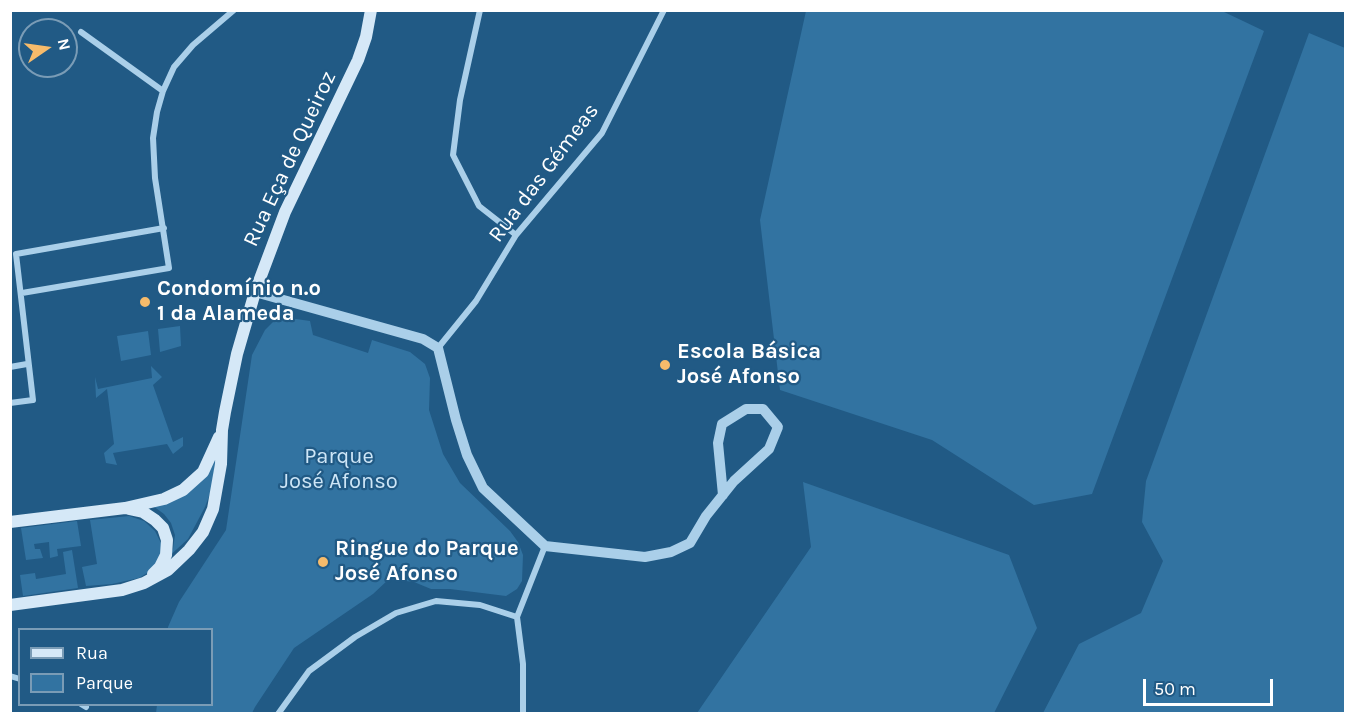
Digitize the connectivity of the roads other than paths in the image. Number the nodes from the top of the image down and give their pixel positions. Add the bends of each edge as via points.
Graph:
1 (234, 10) edge
2 (370, 10) edge
3 (480, 10) edge
4 (664, 10) edge
5 (81, 32) dead end
6 (163, 91) junction
7 (164, 228) junction
8 (516, 235) junction
9 (255, 292) junction
10 (21, 293) junction
11 (438, 348) junction
12 (27, 364) junction
13 (10, 367) edge
14 (10, 403) edge
15 (222, 430) junction
16 (723, 495) junction
17 (125, 508) junction
18 (10, 522) edge
19 (545, 546) junction
20 (144, 583) junction
21 (10, 605) edge
22 (517, 617) junction
23 (278, 714) edge
24 (523, 714) edge

1 - 6 street via 193,45 174,67
2 - 9 main road, Rua Eça de Queiroz via 358,60 285,212
3 - 8 street via 460,100 453,155 479,206
4 - 8 street, Rua das Gémeas via 602,133
5 - 6 street
6 - 7 street via 153,138
7 - 10 street via 16,254
7 - 10 street via 169,268
8 - 11 street, Rua das Gémeas via 476,301
9 - 11 street via 423,339
9 - 15 main road, Rua Eça de Queiroz via 237,354
10 - 12 street
11 - 19 street via 467,455 483,488
12 - 13 street
12 - 14 street via 33,400
15 - 17 main road via 203,472 183,490
15 - 20 main road via 213,509 203,532 168,570
16 - 16 street via 769,449 778,427 763,409 746,409 722,424 718,443
16 - 19 street via 690,543 671,552 645,557
17 - 18 main road
17 - 20 main road via 155,520 167,540 160,567
19 - 22 street
20 - 21 main road via 122,590
22 - 23 street via 480,605 436,601 396,613 309,671
22 - 24 street via 523,664

